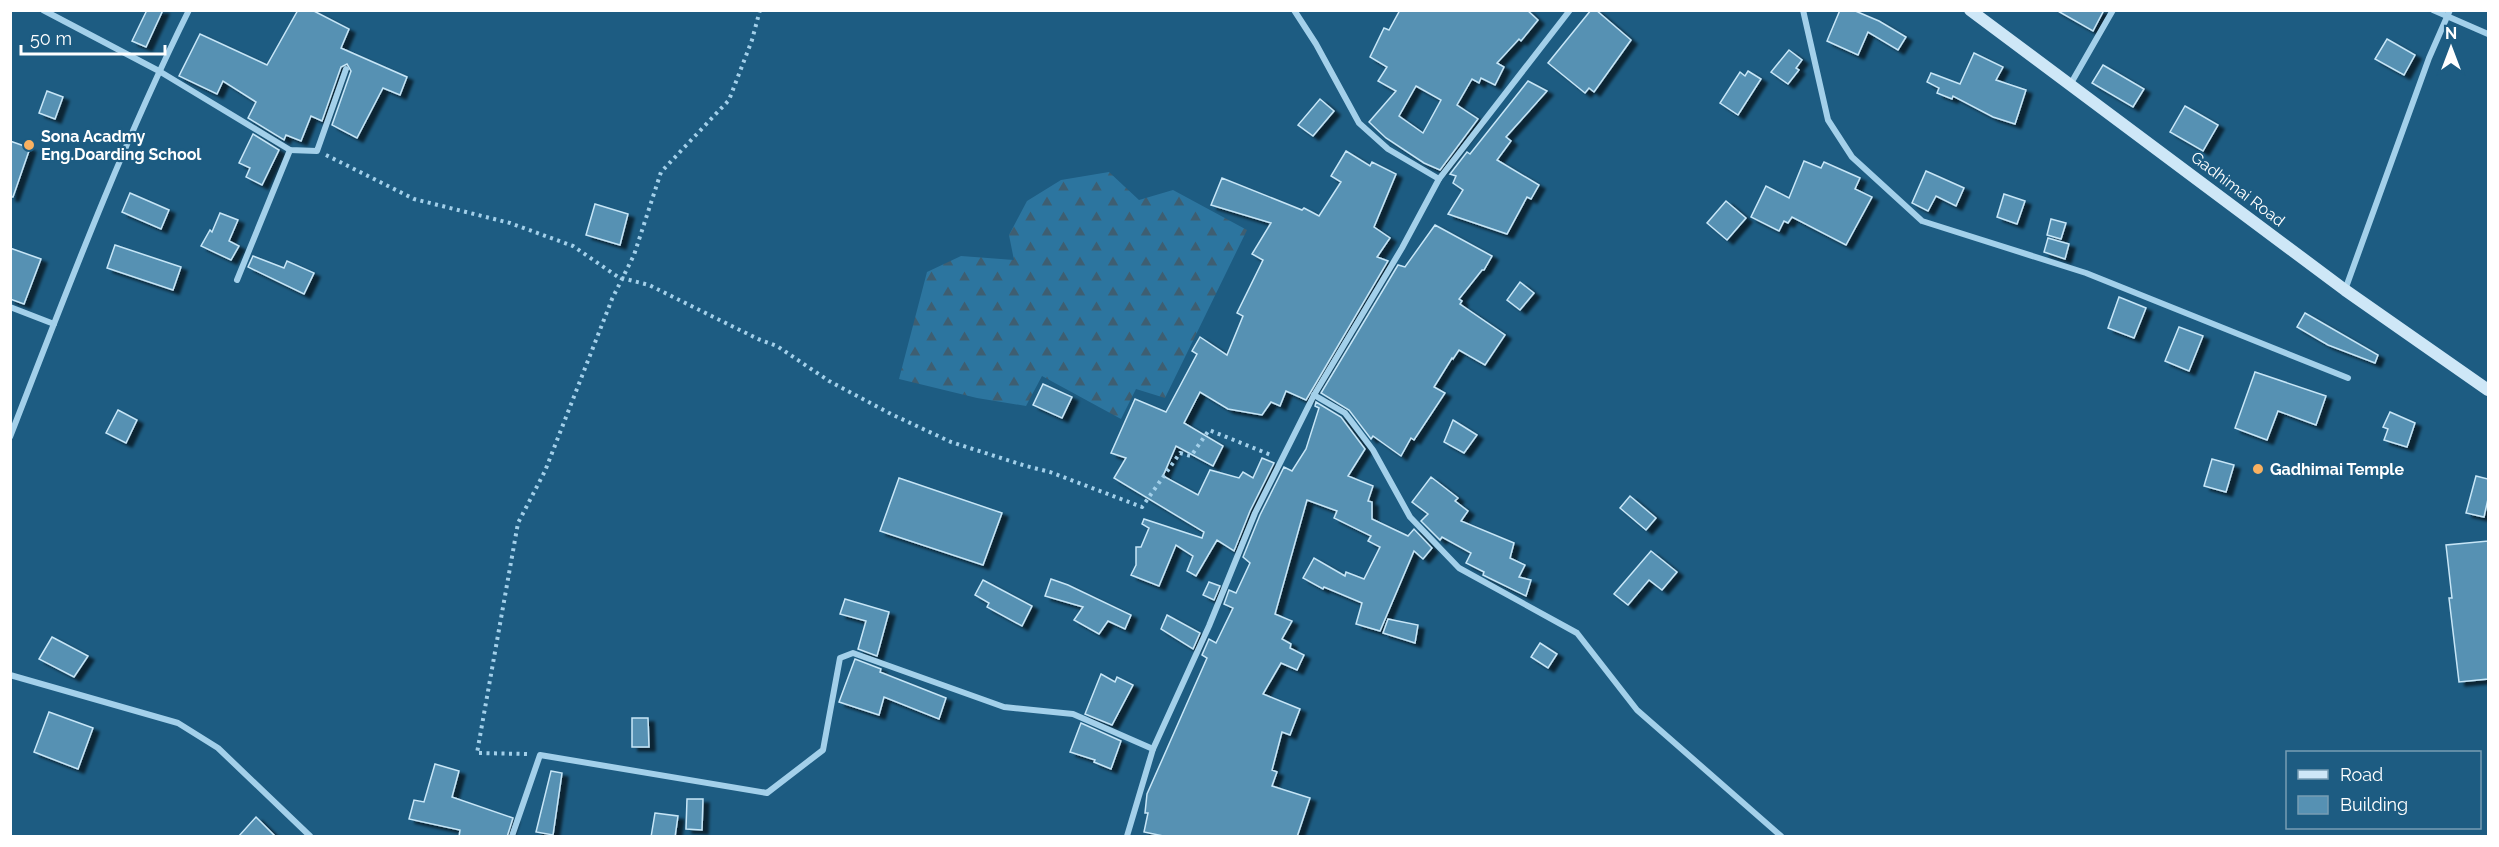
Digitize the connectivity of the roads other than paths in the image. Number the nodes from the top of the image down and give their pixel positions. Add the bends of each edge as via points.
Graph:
1 (44, 10) edge
2 (189, 10) edge
3 (1294, 10) edge
4 (1570, 10) edge
5 (1803, 10) edge
6 (1970, 10) edge
7 (2113, 10) edge
8 (2433, 10) edge
9 (2448, 13) edge
10 (2488, 34) edge
11 (346, 69) dead end
12 (159, 71) junction
13 (2070, 86) junction
14 (290, 150) junction
15 (1439, 179) junction
16 (237, 280) dead end
17 (2345, 290) junction
18 (10, 307) edge
19 (54, 324) junction
20 (2348, 378) dead end
21 (2488, 390) edge
22 (1314, 395) junction
23 (10, 437) edge
24 (10, 675) edge
25 (1154, 749) junction
26 (310, 837) edge
27 (512, 837) edge
28 (1127, 837) edge
29 (1781, 837) edge

1 - 12 street
2 - 12 street
3 - 15 street via 1359,123 1388,149
4 - 15 street
5 - 20 street via 1828,120 1852,157 1923,221 2086,273
6 - 13 street, Gadhimai Road
7 - 13 street
8 - 9 street
9 - 10 street
9 - 17 street
11 - 14 street via 317,151
12 - 14 street
12 - 19 street
13 - 17 street, Gadhimai Road
14 - 16 street
15 - 22 street
17 - 21 street, Gadhimai Road
18 - 19 street
19 - 23 street
22 - 25 street via 1255,513
22 - 29 street via 1346,413 1373,450 1410,517 1459,568 1577,633 1637,710
24 - 26 street via 178,723 218,748
25 - 27 street via 1073,714 1004,707 853,653 840,658 823,750 767,793 540,755
25 - 28 street

